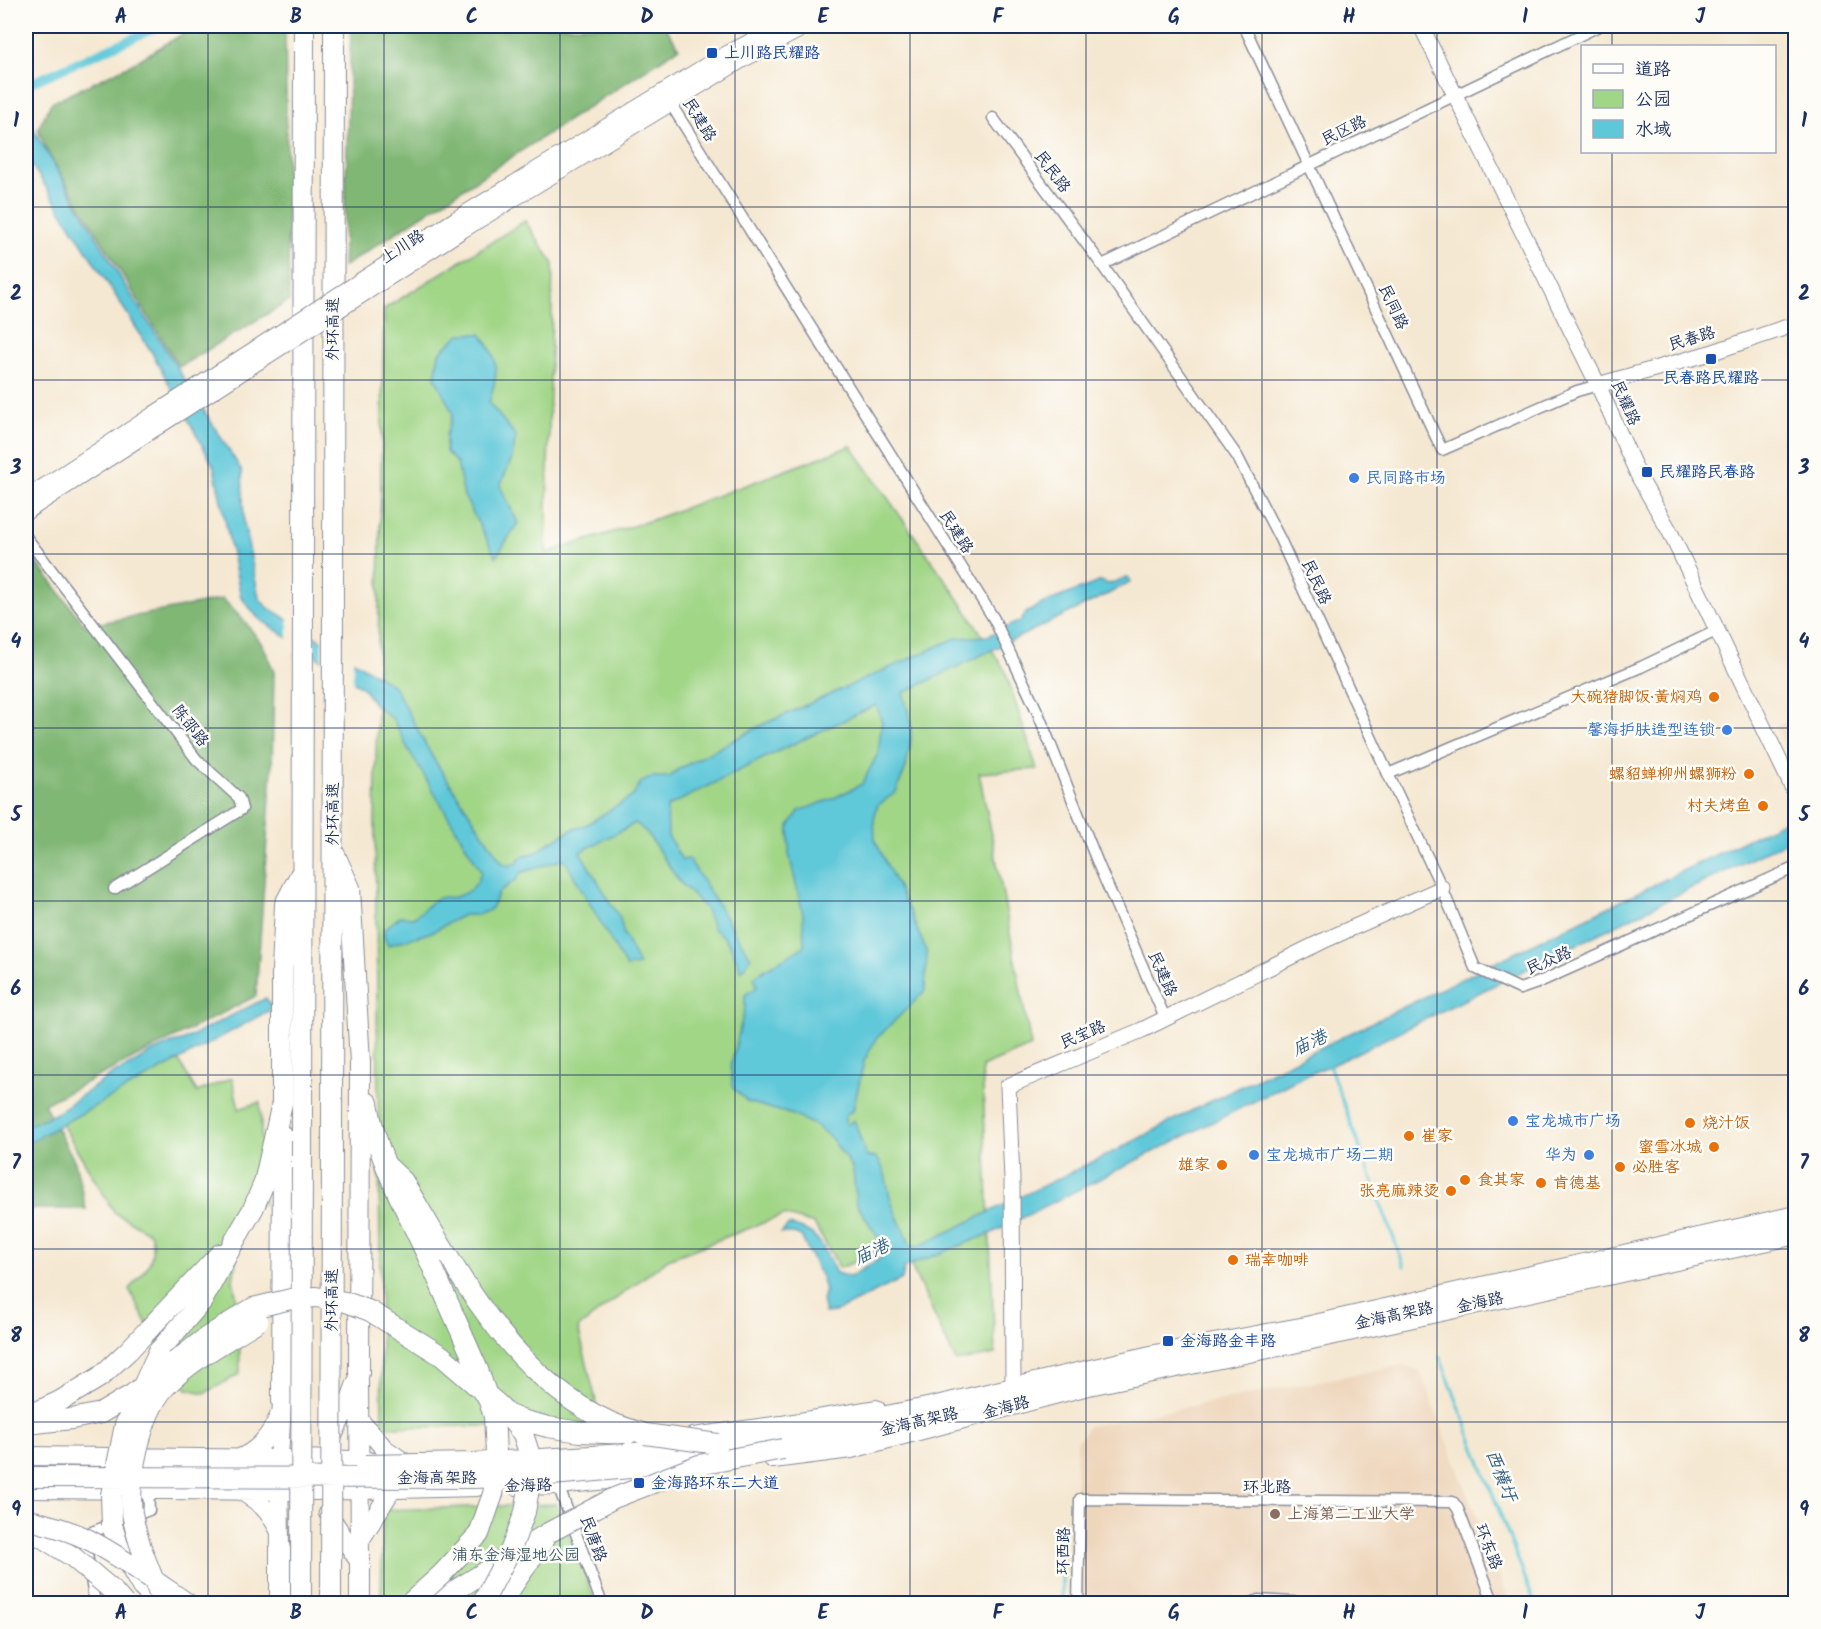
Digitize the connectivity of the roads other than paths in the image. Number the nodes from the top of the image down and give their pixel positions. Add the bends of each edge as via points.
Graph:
1 (304, 26) edge
2 (334, 26) edge
3 (780, 26) edge
4 (807, 26) edge
5 (1244, 26) edge
6 (1421, 26) edge
7 (1599, 26) edge
8 (1455, 94) junction
9 (667, 99) junction
10 (993, 118) dead end
11 (1310, 164) junction
12 (1102, 265) junction
13 (1796, 324) edge
14 (1598, 385) junction
15 (157, 420) junction
16 (26, 498) edge
17 (26, 512) edge
18 (26, 537) edge
19 (1716, 631) junction
20 (1388, 774) junction
21 (1796, 795) edge
22 (332, 850) junction
23 (1796, 867) edge
24 (302, 870) junction
25 (1442, 888) junction
26 (114, 889) dead end
27 (1165, 1018) junction
28 (360, 1063) junction
29 (279, 1121) junction
30 (1796, 1209) edge
31 (1796, 1216) edge
32 (1796, 1227) edge
33 (1796, 1235) edge
34 (234, 1240) junction
35 (439, 1259) junction
36 (359, 1373) junction
37 (1013, 1384) junction
38 (281, 1408) junction
39 (26, 1417) edge
40 (360, 1421) junction
41 (26, 1424) edge
42 (645, 1434) junction
43 (718, 1444) junction
44 (783, 1449) junction
45 (26, 1456) edge
46 (221, 1460) junction
47 (283, 1460) junction
48 (354, 1460) junction
49 (404, 1462) junction
50 (26, 1466) edge
51 (313, 1475) junction
52 (328, 1475) junction
53 (26, 1477) edge
54 (558, 1485) junction
55 (26, 1489) edge
56 (148, 1489) junction
57 (352, 1489) junction
58 (392, 1489) junction
59 (240, 1490) junction
60 (284, 1490) junction
61 (1080, 1499) joint
62 (1453, 1502) joint
63 (26, 1519) edge
64 (26, 1527) edge
65 (548, 1533) junction
66 (280, 1540) junction
67 (360, 1540) junction
68 (360, 1564) junction
69 (1493, 1603) edge
70 (95, 1604) edge
71 (124, 1604) edge
72 (162, 1604) edge
73 (188, 1604) edge
74 (280, 1604) edge
75 (301, 1604) edge
76 (331, 1604) edge
77 (360, 1604) edge
78 (409, 1604) edge
79 (433, 1604) edge
80 (482, 1604) edge
81 (500, 1604) edge
82 (602, 1604) edge
83 (1078, 1604) edge
84 (1250, 1604) edge
85 (1324, 1604) edge

1 - 24 highway, 外环高速
2 - 22 highway, 外环高速
3 - 9 street, 上川路 via 715,60
4 - 9 street, 上川路
5 - 11 street, 民同路
6 - 8 street, 民耀路
7 - 8 street, 民区路
8 - 11 street, 民区路
8 - 14 street, 民耀路
9 - 15 street, 上川路, bridge via 458,225
9 - 27 street, 民建路 via 994,619 1038,712
10 - 12 street, 民民路
11 - 12 street, 民区路
11 - 14 street, 民同路 via 1442,450
12 - 20 street, 民民路 via 1237,456 1280,539
13 - 14 street, 民春路
14 - 19 street, 民耀路
15 - 16 street, 上川路
15 - 17 street, 上川路
18 - 26 street, 陈邵路 via 197,760 240,798 242,809
19 - 20 street via 1641,667
19 - 21 street, 民耀路
20 - 25 street, 民众路
22 - 28 highway via 350,888
22 - 76 highway, 外环高速, bridge
23 - 25 street, 民众路 via 1520,989 1475,968
24 - 29 highway via 285,904 283,1085
24 - 75 highway, 外环高速, bridge
25 - 27 street, 民宝路
27 - 37 street, 民宝路 via 1008,1086
28 - 35 highway via 372,1124 387,1166
28 - 36 highway
29 - 34 highway via 264,1183 254,1209
29 - 38 highway via 283,1135
30 - 37 main road, 金海路
31 - 43 highway, 金海高架路 via 932,1407
32 - 44 highway, 金海高架路 via 1036,1394 863,1436
33 - 54 main road, 金海路 via 1084,1387 851,1449
34 - 39 highway via 100,1377
34 - 72 highway, bridge via 202,1301 159,1351 125,1425 120,1447 111,1495 112,1525 118,1545 142,1587
35 - 42 highway via 517,1351 553,1386 610,1422
35 - 78 highway, bridge via 494,1416 497,1471 494,1494 479,1534
36 - 40 main road
36 - 51 main road
37 - 49 main road, 金海路 via 781,1425 630,1445
38 - 46 main road via 263,1443 248,1455
38 - 47 main road
38 - 51 main road via 297,1423
40 - 48 main road
40 - 49 main road via 385,1449
41 - 80 highway, bridge via 101,1413 253,1308 316,1297 370,1311 442,1356 500,1406 523,1434 533,1465 525,1512
42 - 43 highway, bridge
42 - 72 highway, bridge via 580,1432 521,1420 499,1410 369,1323 345,1313 319,1308 263,1317 191,1365 165,1388 152,1406 139,1438 132,1512
43 - 50 highway, 金海高架路, bridge via 473,1463
44 - 53 highway, 金海高架路, bridge via 619,1469 474,1478
44 - 65 highway, bridge via 699,1465 614,1498
45 - 46 main road, 金海路
46 - 47 main road, 金海路
47 - 51 main road, 金海路
47 - 60 main road
48 - 49 main road, 金海路
48 - 51 main road, 金海路
48 - 52 main road
48 - 57 main road
51 - 52 main road
51 - 57 main road, 金海路
51 - 60 main road, 金海路
51 - 66 main road
51 - 68 main road
52 - 57 main road
54 - 58 main road, 金海路
54 - 82 street, 民唐路
55 - 56 main road, 金海路
56 - 59 main road, 金海路
56 - 70 street via 149,1510 84,1535
57 - 58 main road, 金海路
57 - 67 main road
58 - 67 main road
59 - 60 main road, 金海路
59 - 66 main road via 270,1512
60 - 66 main road
61 - 62 street, 环北路
61 - 83 street, 环西路
62 - 69 street, 环东路
63 - 73 highway, bridge via 90,1540
64 - 71 highway, bridge via 74,1557
65 - 79 highway, bridge
65 - 81 highway
66 - 74 highway
67 - 68 main road
68 - 77 highway
84 - 85 street via 1258,1600

